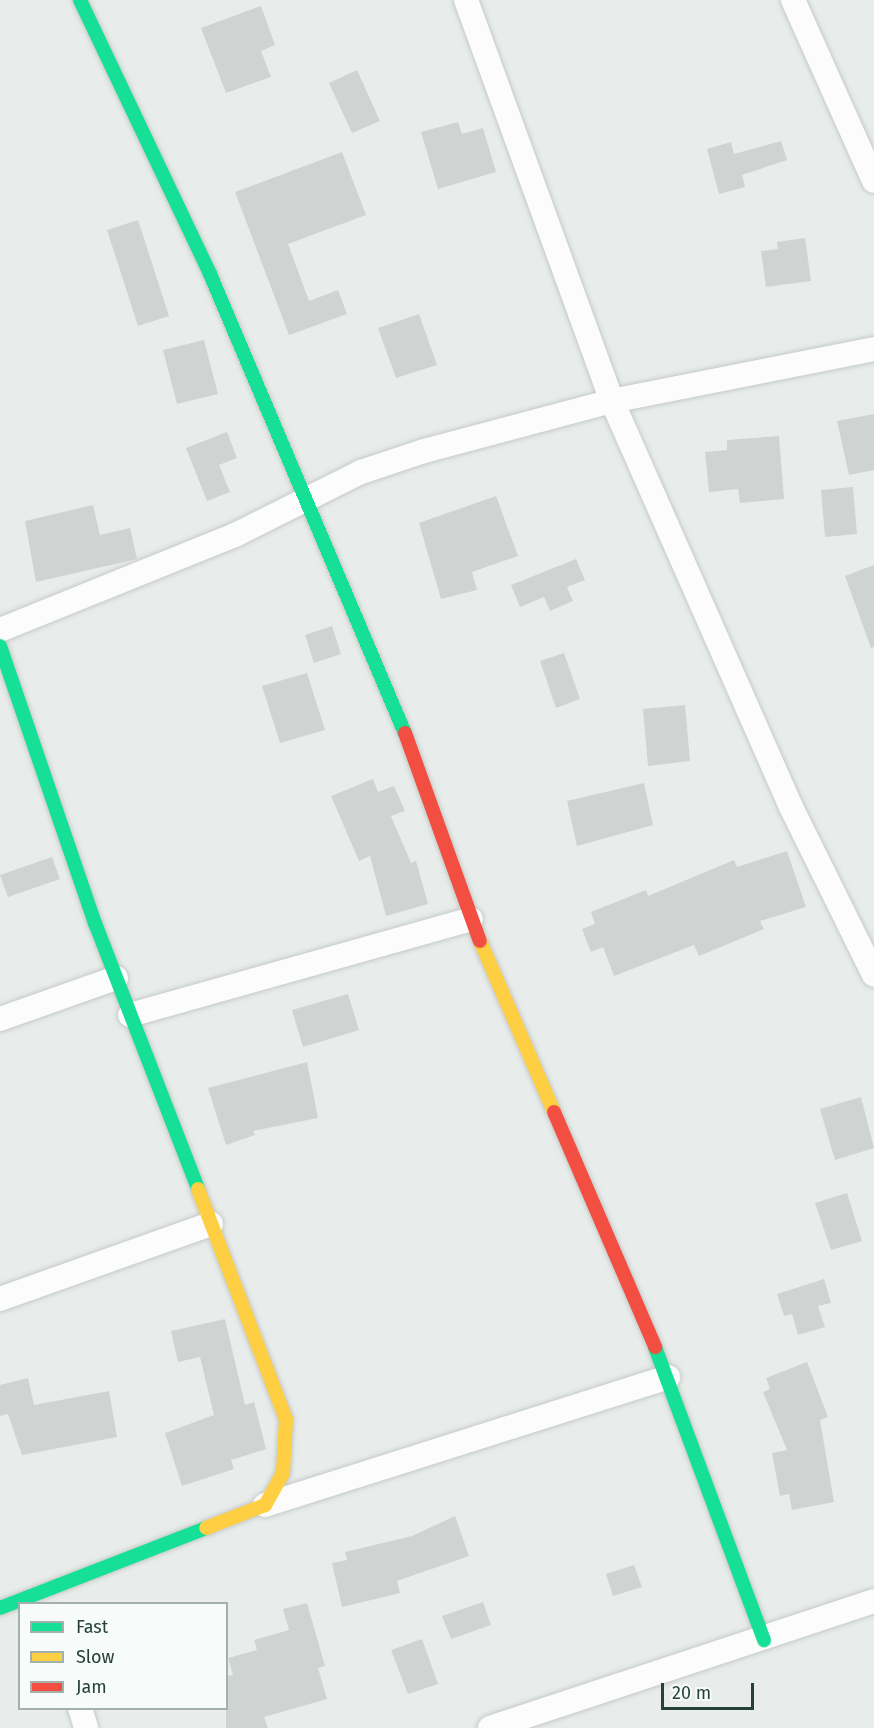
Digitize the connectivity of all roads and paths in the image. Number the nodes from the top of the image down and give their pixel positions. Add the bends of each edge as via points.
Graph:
1 (80, 0) edge
2 (466, 0) edge
3 (794, 0) edge
4 (874, 181) edge
5 (874, 349) edge
6 (612, 401) junction
7 (305, 497) junction
8 (0, 630) edge
9 (0, 646) edge
10 (11, 706) edge
11 (471, 920) junction
12 (874, 975) edge
13 (116, 978) junction
14 (130, 1016) junction
15 (0, 1019) edge
16 (211, 1224) junction
17 (0, 1299) edge
18 (668, 1377) junction
19 (264, 1504) junction
20 (48, 1598) edge
21 (874, 1601) edge
22 (29, 1602) edge
23 (18, 1604) edge
24 (0, 1608) edge
25 (764, 1640) junction
26 (81, 1710) edge
27 (86, 1728) edge
28 (490, 1728) edge

1 - 7 street via 210,274
2 - 6 street
3 - 4 street
5 - 6 street
6 - 7 street via 423,451
6 - 12 street via 791,807
7 - 8 street via 235,535
7 - 11 street via 389,686
9 - 10 street
10 - 13 street
11 - 14 street
11 - 18 street
13 - 14 street
13 - 15 street
14 - 16 street
16 - 17 street
16 - 19 street via 286,1419 283,1473
18 - 19 street
18 - 25 street
19 - 20 street
20 - 22 street
21 - 25 street
23 - 24 street
25 - 28 street
26 - 27 street

